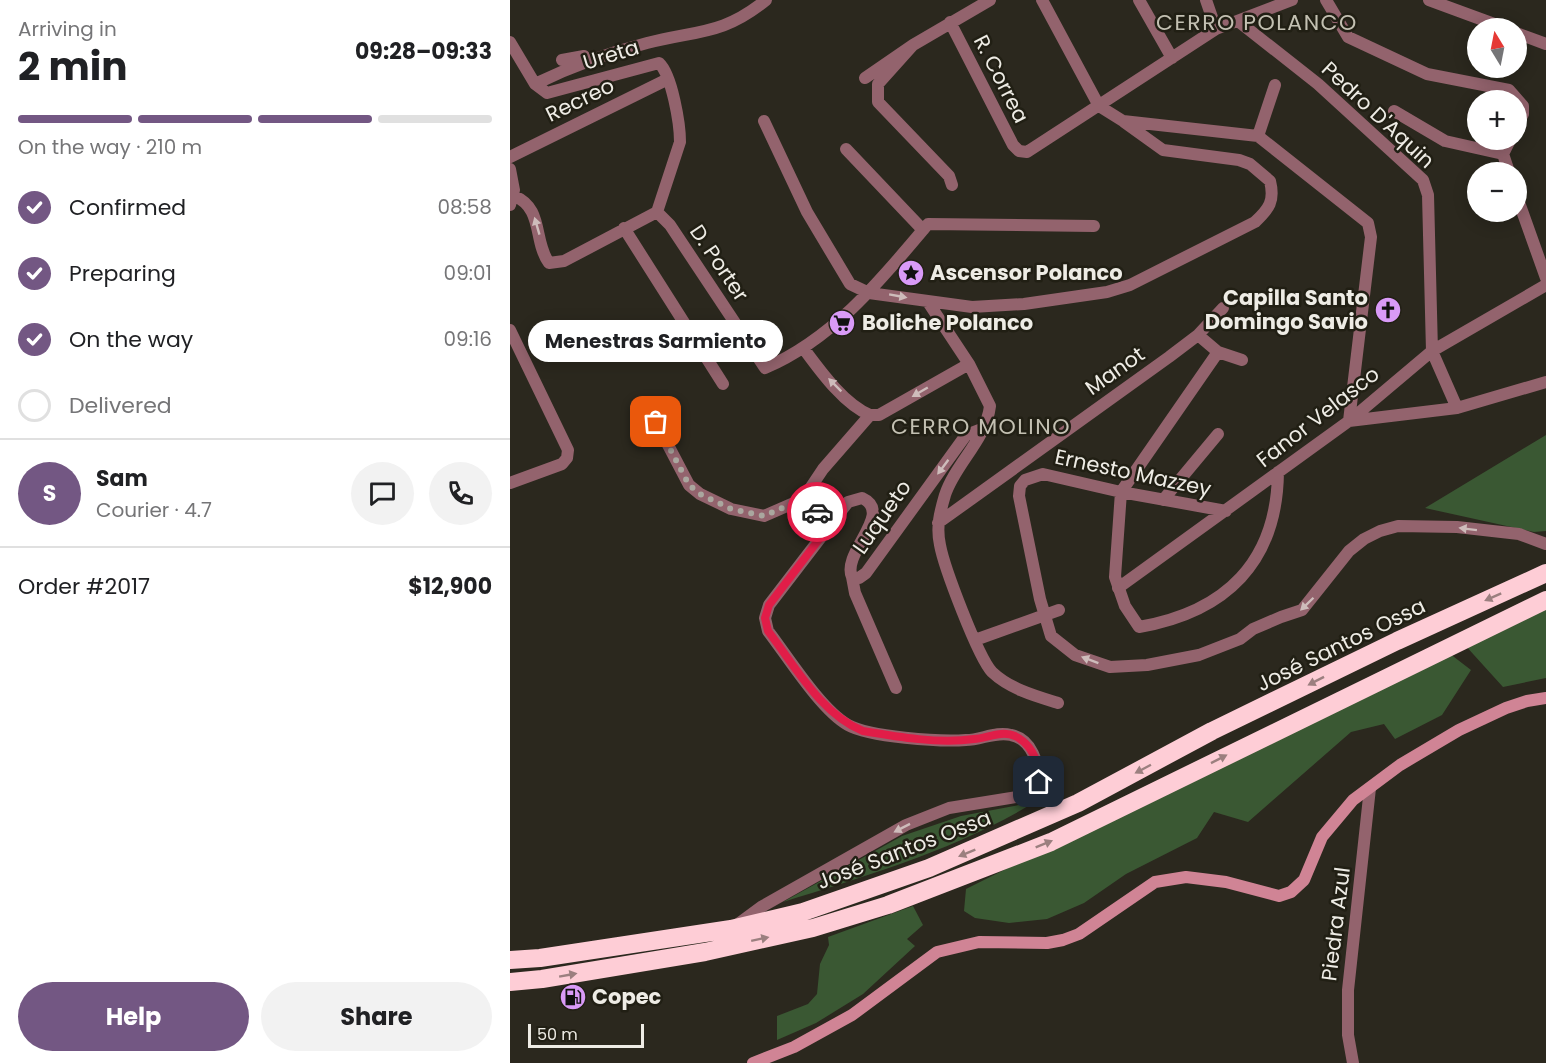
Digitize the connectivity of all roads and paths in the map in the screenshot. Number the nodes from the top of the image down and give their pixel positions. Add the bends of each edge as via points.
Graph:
1 (766, 0) edge
2 (990, 0) edge
3 (1042, 0) edge
4 (1139, 0) edge
5 (1206, 0) edge
6 (1292, 0) edge
7 (1326, 0) edge
8 (1430, 0) edge
9 (1478, 18) edge
10 (1238, 21) junction
11 (950, 22) junction
12 (1216, 29) junction
13 (1527, 37) edge
14 (510, 42) edge
15 (646, 43) junction
16 (1542, 43) edge
17 (913, 45) junction
18 (1172, 58) junction
19 (562, 60) dead end
20 (865, 78) dead end
21 (668, 79) junction
22 (535, 84) junction
23 (1275, 86) dead end
24 (1509, 90) edge
25 (1099, 106) junction
26 (1394, 111) dead end
27 (764, 121) dead end
28 (1124, 121) junction
29 (1258, 136) junction
30 (846, 149) dead end
31 (1505, 150) edge
32 (1503, 154) junction
33 (510, 157) edge
34 (1506, 162) edge
35 (510, 169) edge
36 (678, 172) dead end
37 (664, 185) junction
38 (952, 185) dead end
39 (512, 200) edge
40 (657, 212) junction
41 (1526, 222) edge
42 (1094, 226) dead end
43 (925, 227) junction
44 (624, 228) junction
45 (1546, 278) edge
46 (1546, 285) edge
47 (868, 293) junction
48 (928, 302) junction
49 (1223, 308) dead end
50 (510, 330) edge
51 (1198, 335) junction
52 (804, 349) junction
53 (1432, 351) junction
54 (1218, 352) junction
55 (1242, 360) dead end
56 (969, 364) junction
57 (1546, 382) edge
58 (723, 384) dead end
59 (1457, 408) junction
60 (870, 415) junction
61 (1349, 421) junction
62 (656, 422) dead end
63 (984, 428) junction
64 (1218, 434) dead end
65 (1039, 450) junction
66 (1278, 472) junction
67 (1032, 476) junction
68 (510, 483) edge
69 (1121, 492) junction
70 (803, 499) junction
71 (1163, 500) junction
72 (1226, 512) junction
73 (938, 523) junction
74 (830, 525) junction
75 (1546, 544) edge
76 (1546, 573) edge
77 (852, 577) junction
78 (1118, 588) junction
79 (1546, 600) edge
80 (1059, 610) dead end
81 (1044, 615) junction
82 (975, 640) junction
83 (896, 688) dead end
84 (1546, 698) edge
85 (1058, 703) dead end
86 (1370, 788) junction
87 (730, 929) junction
88 (510, 960) edge
89 (510, 982) edge
90 (753, 1063) edge
91 (1353, 1063) edge

1 - 15 street via 744,18 722,28
2 - 11 street
3 - 25 street
4 - 18 street
5 - 12 street
6 - 10 street
7 - 24 street via 1348,37 1427,74
8 - 9 street
10 - 12 street
10 - 53 street, Pedro D'Aquin via 1318,84 1423,180 1428,195
11 - 17 street
11 - 25 street, R. Correa via 1019,151 1027,152
12 - 18 street
13 - 16 street
14 - 22 street
15 - 19 street
15 - 22 street via 593,57
17 - 20 street
17 - 38 street via 878,84 876,95 881,107 949,176
18 - 25 street
21 - 22 street, Ureta via 663,67 653,63 555,93 547,93
21 - 33 street, Recreo
21 - 37 street via 680,142
23 - 29 street
25 - 28 street
26 - 32 street via 1445,141
27 - 47 street via 813,222 850,284
28 - 29 street
28 - 48 street via 1163,150 1250,164 1270,181 1273,200 1268,210 1255,222 1130,285 1107,292 996,307
29 - 61 street via 1368,223 1371,237
30 - 43 street
31 - 32 street
32 - 34 street
35 - 39 street
36 - 37 street
37 - 40 street
44 -> 39 street via 564,261 549,263 532,210 523,199
40 - 44 street
40 - 52 street, D. Porter via 670,225 765,368
41 - 45 street
42 - 43 street
43 - 47 street
44 - 58 street
46 - 53 street, Fanor Velasco
47 -> 48 street
47 - 52 street
48 - 56 street
49 - 51 street, Manot
50 - 68 street via 568,450 562,464
51 - 54 street
51 - 65 street, Manot
60 -> 52 street via 831,382
53 - 59 street, Pedro D'Aquin
53 - 61 street, Fanor Velasco
54 - 55 street
54 - 69 street
56 -> 60 street via 879,415
56 - 63 street via 990,405
57 - 59 street
59 - 61 street
60 - 70 street
61 - 66 street, Fanor Velasco
62 - 70 street via 689,485 700,494 731,509 764,516
63 - 73 street via 946,492
63 -> 77 street, Luqueto via 966,435 866,573
64 - 71 street
65 - 67 street, Ernesto Mazzey
65 - 73 street, Manot
66 - 72 street, Fanor Velasco
66 - 78 street via 1273,523 1257,559 1226,592 1164,621 1139,627
67 - 69 street, Ernesto Mazzey via 1043,474
67 - 81 street, Ernesto Mazzey via 1020,486 1020,496
69 - 71 street, Ernesto Mazzey
69 - 78 street via 1115,577
70 - 74 street
71 - 72 street, Ernesto Mazzey
72 - 78 street, Fanor Velasco
73 - 82 street via 940,545
74 - 77 street, Luqueto via 856,498 869,501 874,508 872,520 850,562
74 -> 87 street via 769,605 765,618 768,631 819,696 848,725 863,731 965,741 1012,735 1025,742 1034,755 1039,782 1029,795 949,808 906,825 761,907
75 -> 81 street, Ernesto Mazzey via 1519,534 1457,527 1398,526 1380,531 1349,551 1302,610 1199,655 1147,664 1110,667 1076,655 1051,636
76 -> 87 highway, José Santos Ossa via 1396,640 1078,803 997,840 844,899
77 - 83 street via 855,593
89 -> 79 highway, José Santos Ossa via 705,952 813,928 888,905 1051,842
80 - 81 street
81 - 82 street
82 - 85 street via 991,670 1006,683
84 - 86 main road via 1516,704 1467,725
86 - 90 main road via 1353,800 1322,837 1304,880 1291,892 1280,896 1226,882 1186,877 1155,882 1079,934 1063,940 979,942 937,952 852,1015 794,1047
86 - 91 street, Piedra Azul via 1348,990 1348,1035
87 - 88 highway, José Santos Ossa

